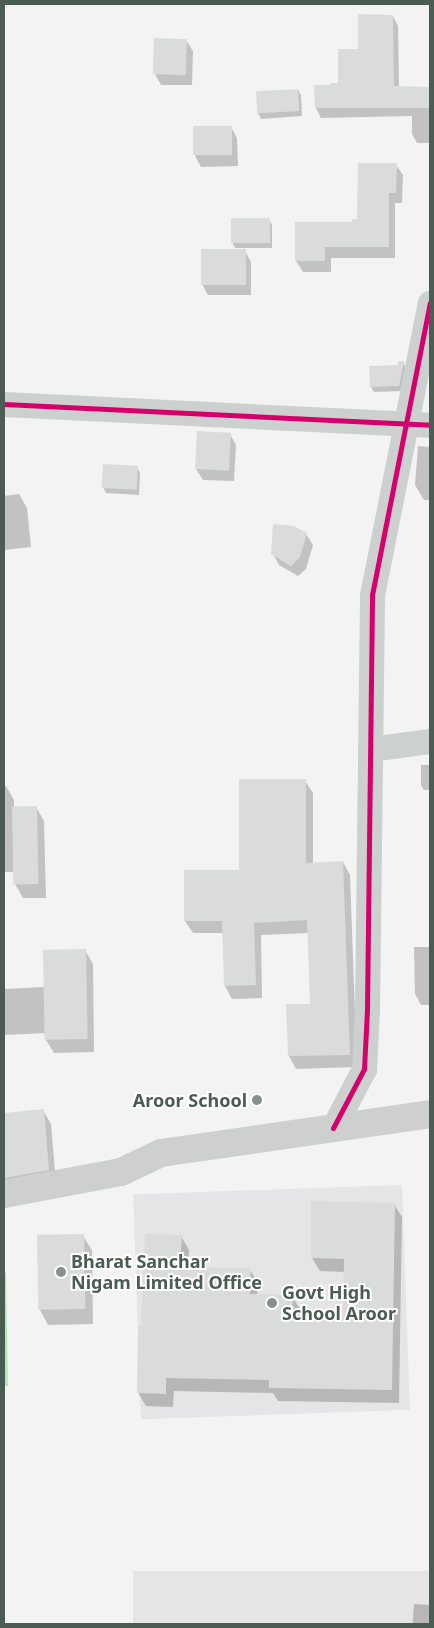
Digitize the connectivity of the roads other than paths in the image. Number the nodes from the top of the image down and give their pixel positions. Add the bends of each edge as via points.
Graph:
1 (430, 303) edge
2 (4, 404) edge
3 (406, 425) junction
4 (430, 425) edge
5 (430, 741) edge
6 (370, 749) junction
7 (430, 1114) edge
8 (333, 1128) junction
9 (4, 1194) edge

1 - 3 street
2 - 3 street
3 - 4 street
3 - 6 street via 372,595
5 - 6 street
6 - 8 street via 364,1069
7 - 8 main road
8 - 9 main road via 161,1153 121,1172

